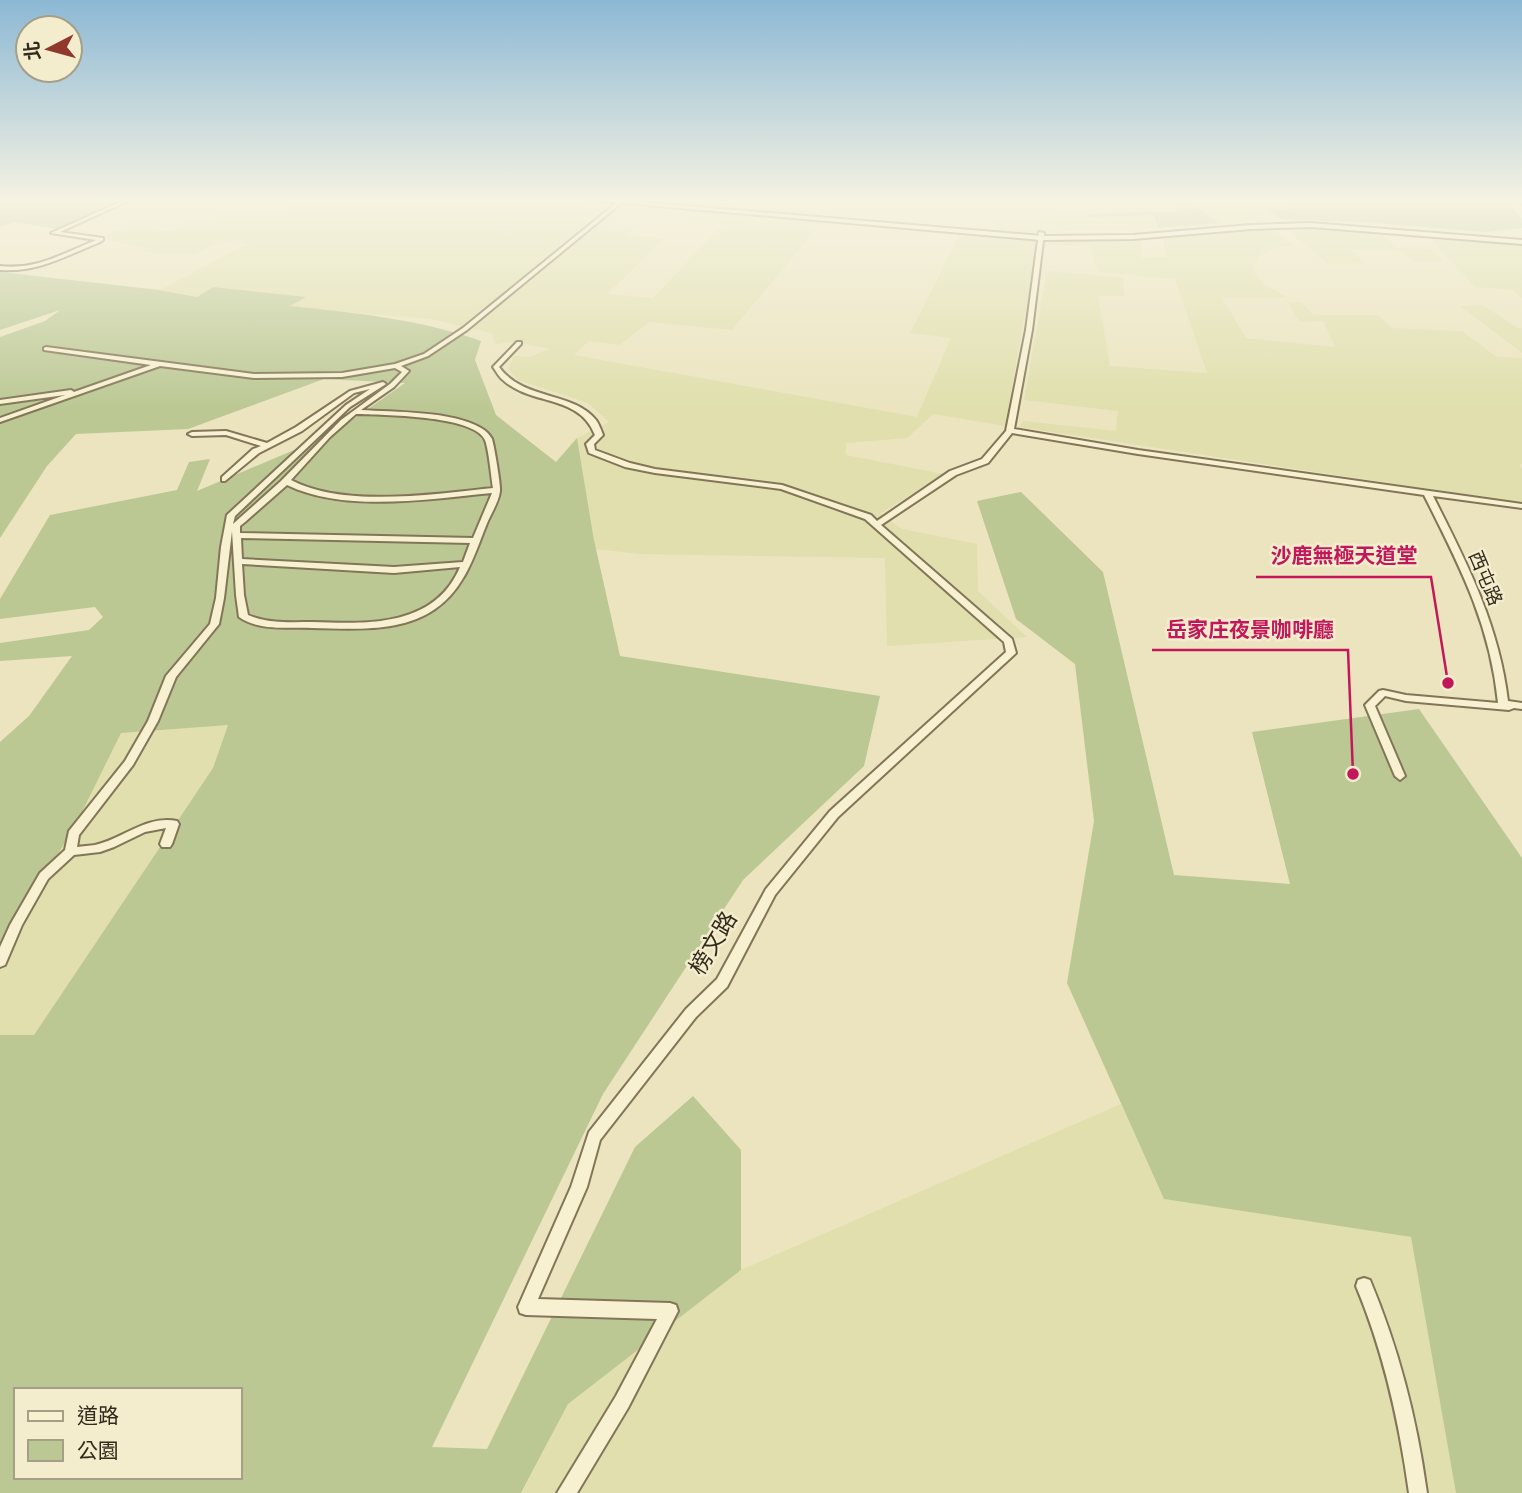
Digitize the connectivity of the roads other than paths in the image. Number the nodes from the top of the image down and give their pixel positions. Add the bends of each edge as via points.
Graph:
1 (8, 270) edge
2 (28, 270) edge
3 (538, 270) edge
4 (1037, 270) edge
5 (519, 343) dead end
6 (46, 349) dead end
7 (162, 363) junction
8 (396, 366) junction
9 (88, 391) junction
10 (0, 402) edge
11 (355, 412) junction
12 (0, 420) edge
13 (1010, 431) junction
14 (192, 434) dead end
15 (267, 445) junction
16 (225, 480) dead end
17 (286, 481) junction
18 (497, 490) junction
19 (1428, 494) junction
20 (1522, 506) edge
21 (876, 525) junction
22 (236, 535) junction
23 (477, 541) junction
24 (237, 561) junction
25 (466, 564) junction
26 (1522, 707) edge
27 (1400, 776) dead end
28 (166, 844) dead end
29 (71, 851) junction
30 (0, 962) edge
31 (1364, 1286) dead end
32 (566, 1493) edge
33 (1418, 1493) edge

1 - 2 street
3 - 8 street via 465,329 426,355
4 - 13 street
5 - 21 street via 496,367 501,379 584,414 598,426 599,435 590,444 592,451 655,471 782,487 868,517
6 - 7 street
7 - 8 street via 290,377 342,376
7 - 9 street
8 - 11 street via 406,371 395,385
9 - 10 street
9 - 12 street
11 - 17 street
11 - 18 street via 474,425 488,438
13 - 19 street
13 - 21 street via 985,461 953,473
14 - 15 street via 226,433
15 - 16 street
15 - 29 street via 352,392 383,384 348,406 232,515 214,624 171,676 129,763 72,834
17 - 18 street via 297,490 381,498
17 - 22 street via 250,509 236,526
18 - 23 street
19 - 20 street
19 - 26 street, 西屯路 via 1479,599 1501,671 1503,703
21 - 32 street, 榜文路 via 1009,641 1010,653 834,814 770,892 722,983 691,1013 594,1136 579,1187 526,1307 670,1311
22 - 23 street
22 - 24 street
23 - 25 street
24 - 25 street via 394,570
24 - 25 street via 244,617 274,625 341,626 404,621 425,611 453,591
26 - 27 street, 西屯路 via 1383,693 1370,705
28 - 29 street via 173,824 138,828 97,849
29 - 30 street via 44,876
31 - 33 street via 1387,1339 1406,1414

